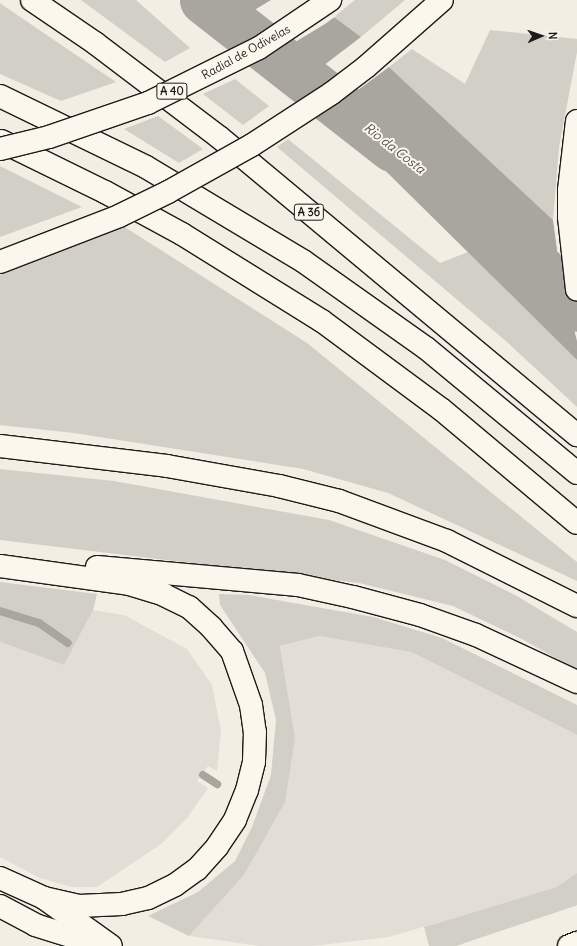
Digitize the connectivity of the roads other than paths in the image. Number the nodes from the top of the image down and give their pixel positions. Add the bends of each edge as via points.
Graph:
1 (32, 0) edge
2 (330, 0) edge
3 (442, 0) edge
4 (0, 96) edge
5 (577, 121) edge
6 (0, 140) edge
7 (0, 149) edge
8 (0, 262) edge
9 (577, 290) edge
10 (577, 435) edge
11 (0, 446) edge
12 (577, 473) edge
13 (577, 523) edge
14 (0, 562) edge
15 (0, 566) edge
16 (577, 606) edge
17 (577, 682) edge
18 (0, 878) edge
19 (44, 898) junction
20 (0, 906) edge
21 (103, 946) edge
22 (111, 946) edge

1 - 10 main road, A 36 via 95,43 219,138
2 - 7 main road, Radial de Odivelas / A 40, bridge via 259,48 148,103 49,137
3 - 8 main road, bridge via 366,67 332,93 252,145 119,216
4 - 12 main road via 146,167 303,261 432,353
5 - 9 main road via 571,161 569,217
6 - 13 main road via 182,234 322,321 453,419
11 - 16 main road via 167,466 278,486 339,502 447,541
14 - 17 main road via 133,569 305,587 420,615 476,635
15 - 19 main road via 129,584 164,595 189,607 232,651 251,705 255,732 254,762 247,790 235,820 217,847 197,869 175,885 148,898 122,904 79,906
18 - 19 main road
19 - 22 main road
20 - 21 main road via 35,925

